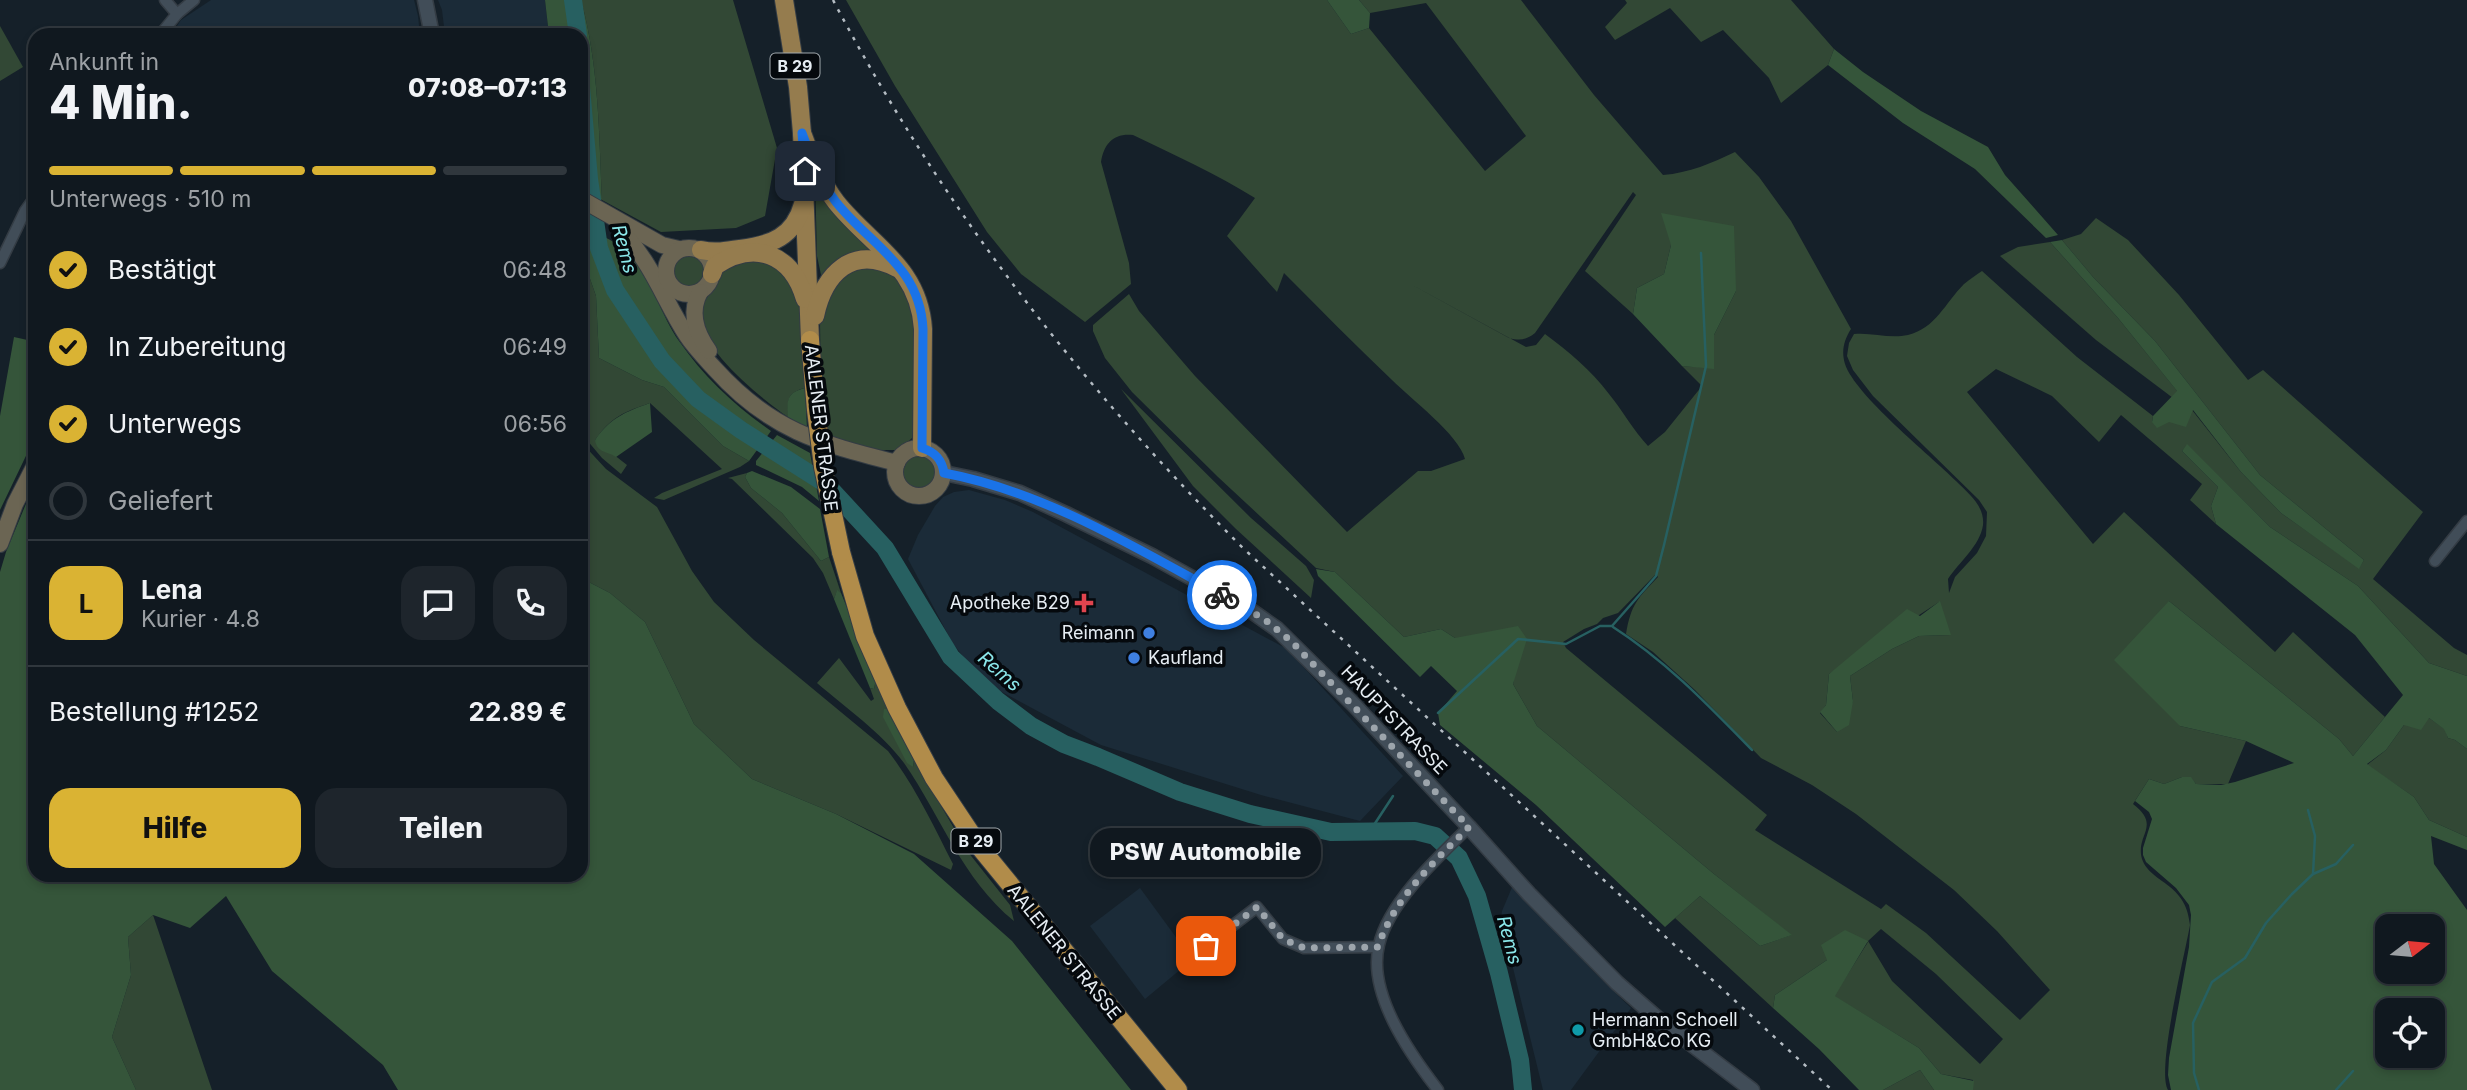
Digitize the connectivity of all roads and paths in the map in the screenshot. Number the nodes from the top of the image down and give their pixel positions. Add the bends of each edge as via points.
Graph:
1 (165, 0) edge
2 (194, 0) edge
3 (425, 0) edge
4 (783, 0) edge
5 (177, 14) junction
6 (166, 28) edge
7 (431, 28) edge
8 (802, 133) junction
9 (806, 190) junction
10 (588, 203) edge
11 (28, 207) edge
12 (588, 213) edge
13 (621, 229) junction
14 (679, 249) junction
15 (701, 250) junction
16 (0, 263) edge
17 (666, 270) junction
18 (901, 271) junction
19 (712, 274) junction
20 (674, 289) junction
21 (699, 292) junction
22 (809, 313) junction
23 (810, 340) junction
24 (702, 355) junction
25 (816, 441) junction
26 (922, 448) junction
27 (897, 463) junction
28 (944, 473) junction
29 (28, 479) edge
30 (2467, 521) edge
31 (0, 544) edge
32 (2435, 562) dead end
33 (1469, 827) junction
34 (1378, 947) junction
35 (1194, 955) dead end
36 (1178, 1090) edge
37 (1438, 1090) edge
38 (1752, 1090) edge

1 - 5 street
2 - 5 street
3 - 7 street
4 - 8 main road, AALENER STRASSE / B 29
5 - 6 street
8 - 9 main road, AALENER STRASSE / B 29
8 - 18 main road via 833,199
9 - 15 main road via 794,225 777,241
9 - 22 main road, AALENER STRASSE / B 29
10 - 13 main road
11 - 16 street
12 - 13 main road
13 - 14 main road
13 - 17 main road via 656,255
13 - 24 main road via 645,258 680,325
14 - 15 main road
14 - 17 main road
15 - 19 main road via 710,261
17 - 20 main road
18 - 23 main road via 876,260 850,263 838,270 823,291
18 - 26 main road via 916,294 922,316
19 - 21 main road
19 - 22 main road via 715,266 733,257 760,253 777,257 797,278
20 - 21 main road
20 - 24 main road
21 - 25 main road via 695,324 712,357 759,400
22 - 23 main road, AALENER STRASSE / B 29
23 - 36 highway, AALENER STRASSE / B 29, bridge via 823,467 841,552 865,636 897,708 934,778 982,850
24 - 25 main road via 766,415
25 - 27 main road
26 - 27 main road via 907,452
26 - 28 main road via 940,459
27 - 28 main road via 898,485 916,497 932,494
28 - 33 street, HAUPTSTRASSE via 1020,494 1066,514 1153,556 1264,619 1291,641
29 - 31 main road
30 - 32 street
33 - 34 street via 1403,897
33 - 38 street, HAUPTSTRASSE via 1617,983
34 - 35 street via 1304,948 1283,939 1257,907
34 - 37 street via 1385,1003

